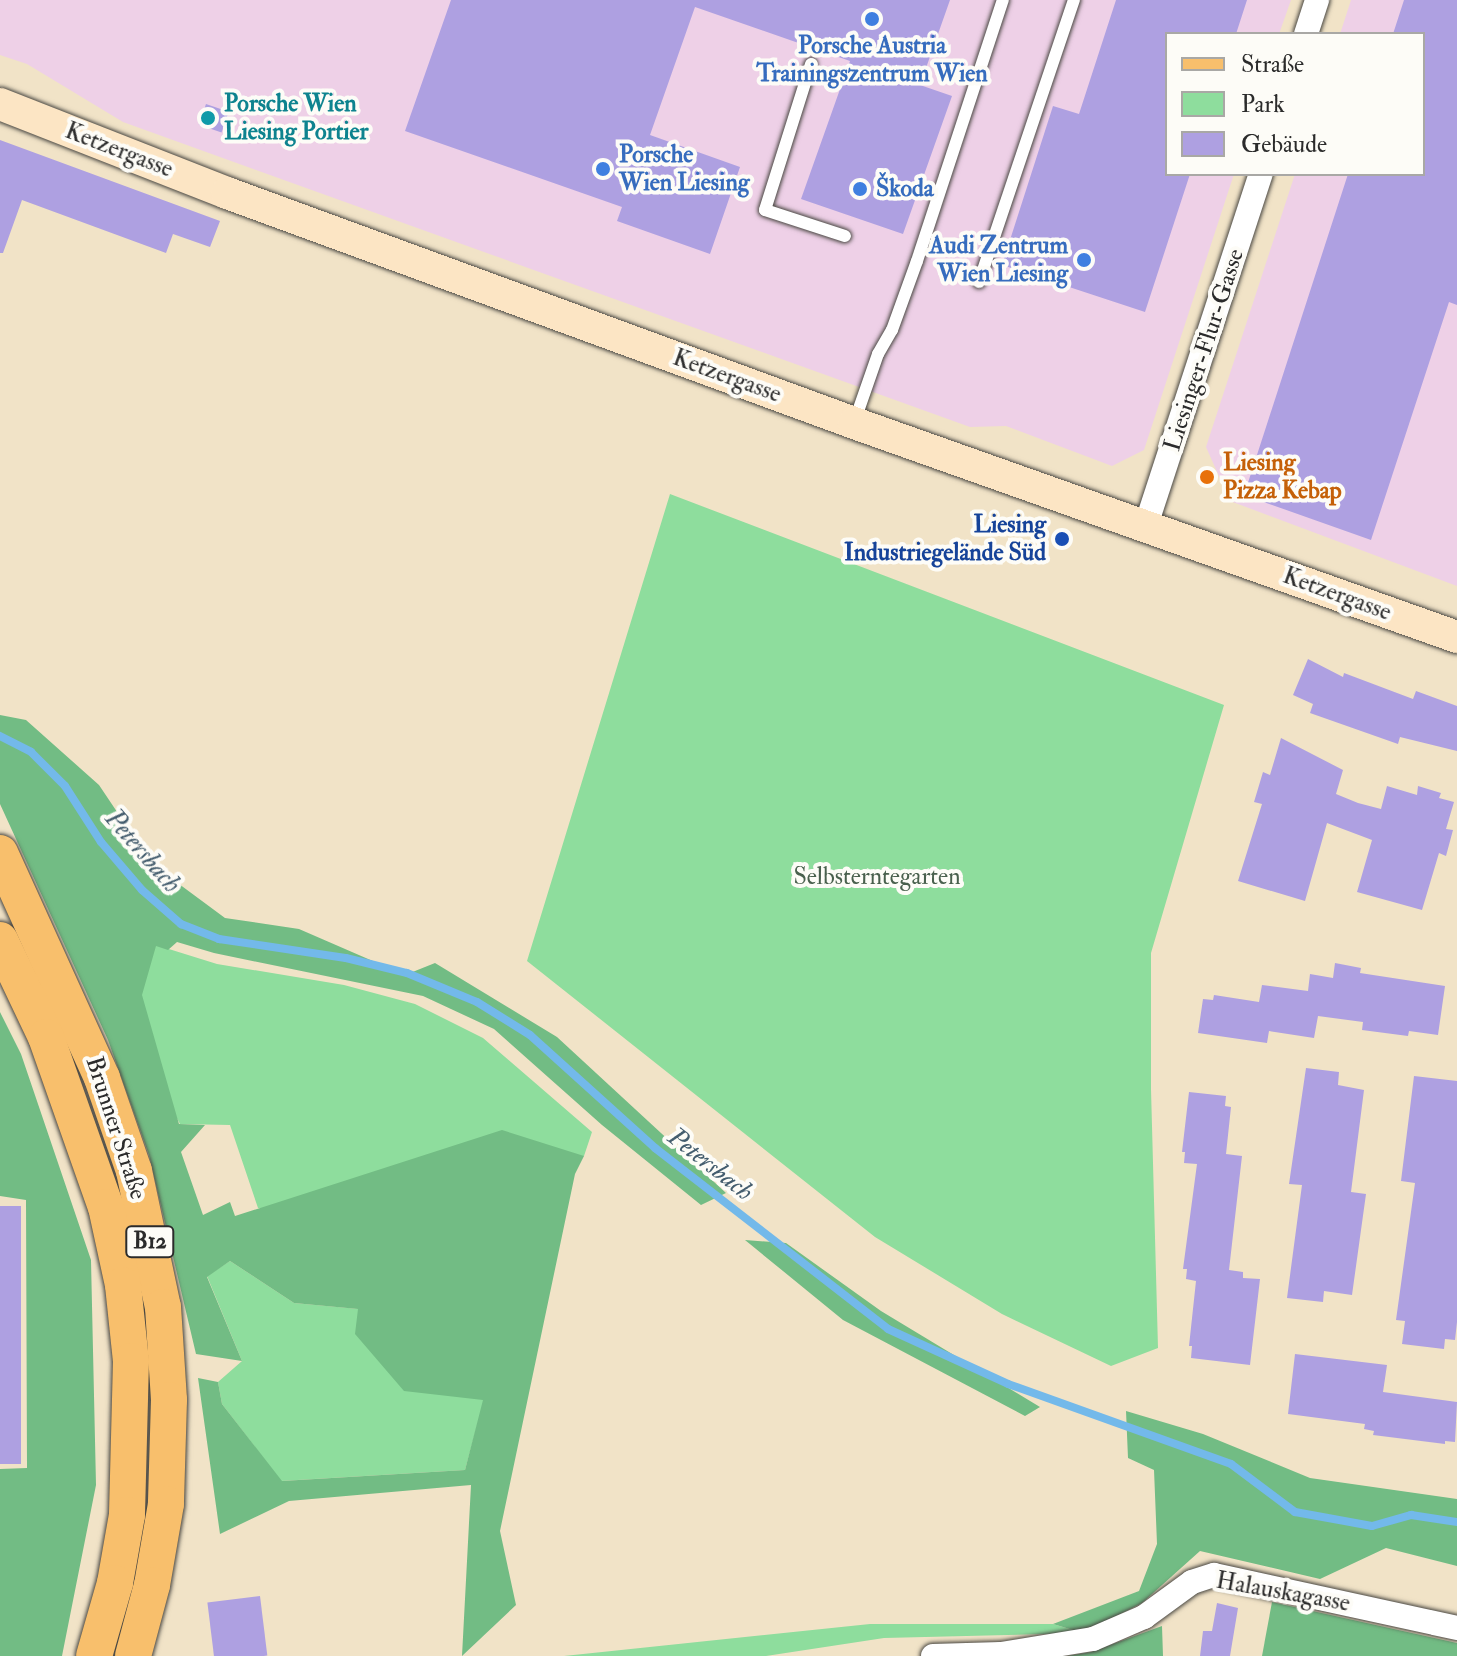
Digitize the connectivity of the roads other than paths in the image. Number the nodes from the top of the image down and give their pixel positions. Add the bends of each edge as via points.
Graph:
1 (1003, 0) edge
2 (1074, 0) edge
3 (1317, 0) edge
4 (1307, 32) edge
5 (811, 64) dead end
6 (0, 104) edge
7 (1260, 176) edge
8 (845, 236) dead end
9 (979, 282) dead end
10 (854, 423) junction
11 (1146, 525) junction
12 (1457, 637) edge
13 (0, 853) edge
14 (0, 940) edge
15 (1457, 1628) edge
16 (94, 1656) edge
17 (133, 1656) edge
18 (933, 1656) edge

1 - 10 lane via 917,261
2 - 9 lane
3 - 4 street
5 - 8 lane via 765,210
6 - 10 main road, Ketzergasse
7 - 11 street, Liesinger-Flur-Gasse
10 - 11 main road, Ketzergasse
11 - 12 main road, Ketzergasse
13 - 17 main road, Brunner Straße / B12 via 102,1078 134,1171 163,1307 169,1400 166,1504
14 - 16 main road, Brunner Straße / B12 via 46,1037 101,1193 123,1285 131,1361 127,1515
15 - 18 street, Halauskagasse via 1214,1575 1192,1582 1144,1617 1093,1639 1001,1654

